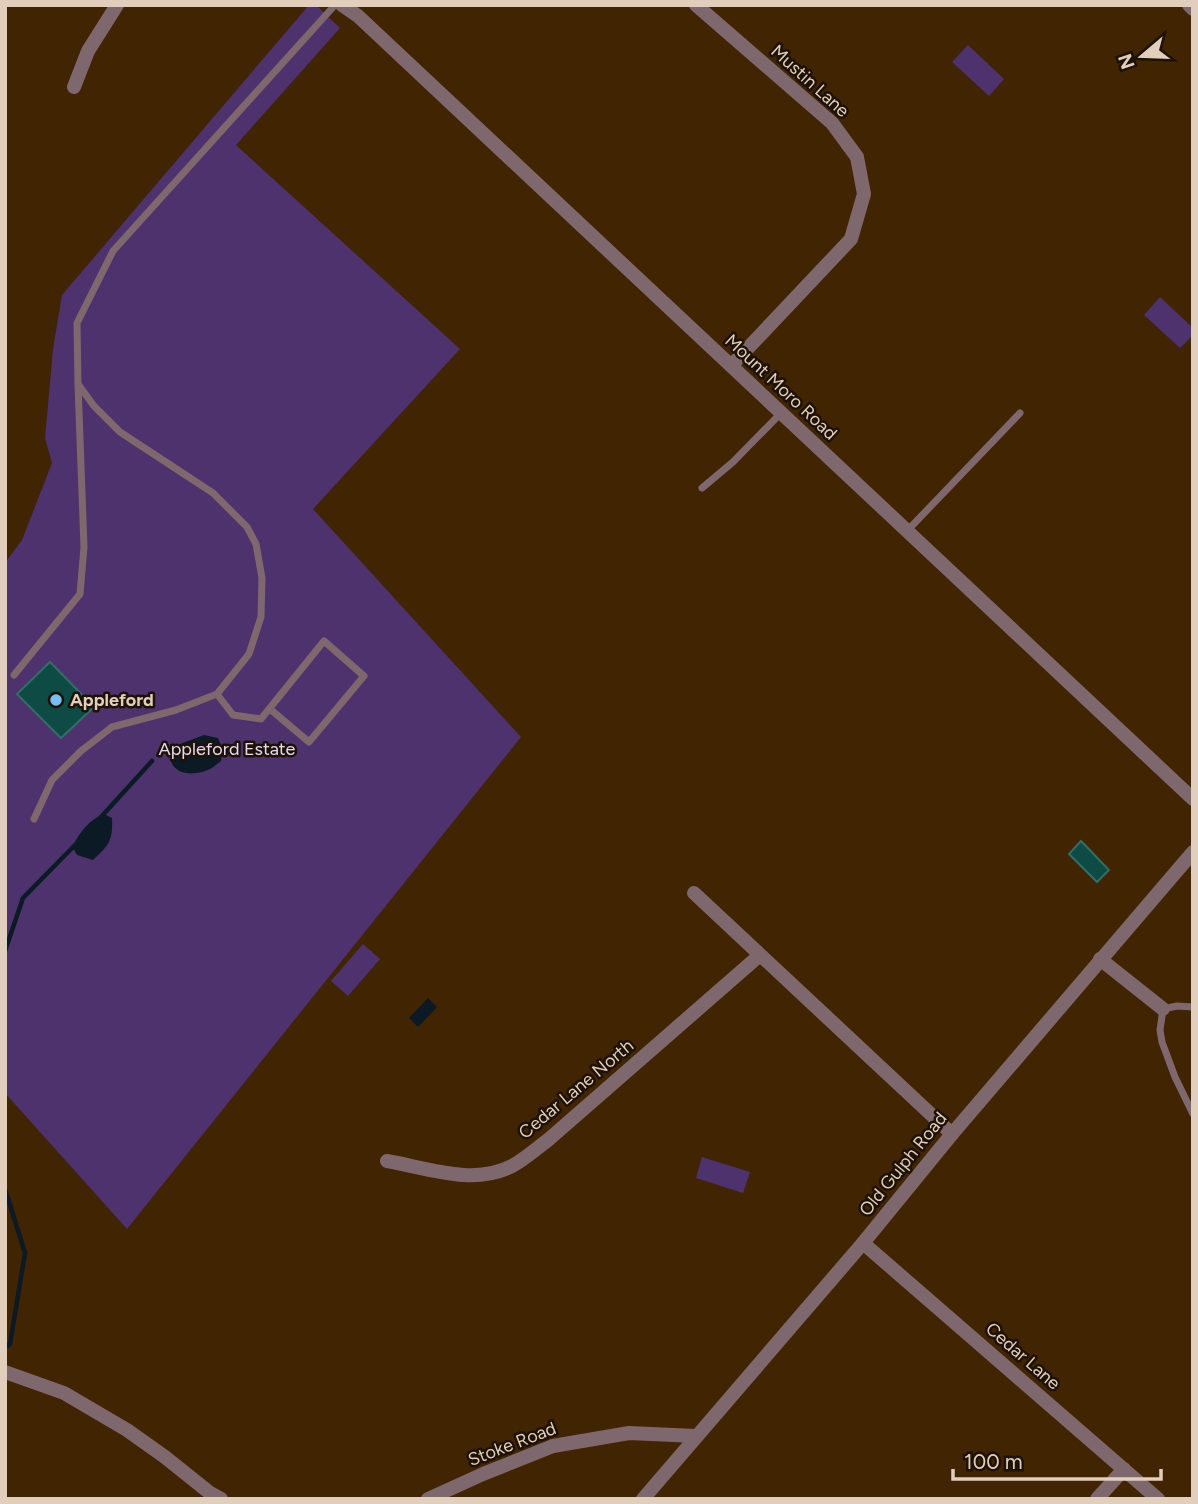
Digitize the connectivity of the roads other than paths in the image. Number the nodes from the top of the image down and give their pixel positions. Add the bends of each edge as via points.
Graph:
1 (117, 5) edge
2 (335, 5) edge
3 (342, 5) edge
4 (696, 5) edge
5 (1189, 5) edge
6 (1193, 9) edge
7 (74, 87) dead end
8 (732, 366) junction
9 (78, 384) junction
10 (781, 413) junction
11 (1020, 413) dead end
12 (702, 488) dead end
13 (907, 531) junction
14 (14, 675) dead end
15 (218, 694) junction
16 (270, 709) junction
17 (1193, 799) edge
18 (34, 819) dead end
19 (1193, 852) edge
20 (694, 893) dead end
21 (760, 955) junction
22 (1100, 959) junction
23 (1193, 1007) edge
24 (1163, 1009) junction
25 (1193, 1114) edge
26 (953, 1134) junction
27 (387, 1161) dead end
28 (863, 1243) junction
29 (5, 1373) edge
30 (696, 1436) junction
31 (1124, 1469) junction
32 (221, 1499) edge
33 (428, 1499) edge
34 (643, 1499) edge
35 (1097, 1499) edge
36 (1158, 1499) edge

1 - 7 street via 88,51
2 - 9 lane via 113,251 77,323
3 - 8 street, Mount Moro Road
4 - 8 street, Mustin Lane via 832,123 857,157 864,194 851,239
5 - 6 street
8 - 10 street, Mount Moro Road
9 - 14 lane via 84,547 80,594
9 - 15 lane via 120,432 213,493 247,527 256,544 262,578 261,617 249,654
10 - 12 lane
10 - 13 street, Mount Moro Road
11 - 13 lane
13 - 17 street, Mount Moro Road
15 - 16 lane via 233,715 261,719
15 - 18 lane via 112,727 52,780
16 - 16 lane via 324,641 364,676 310,742
19 - 22 street, Old Gulph Road
20 - 21 street
21 - 26 street
21 - 27 street, Cedar Lane North via 513,1166 476,1175
22 - 24 street
22 - 26 street, Old Gulph Road
23 - 24 lane
24 - 25 lane via 1162,1042
26 - 28 street, Old Gulph Road
28 - 30 street, Old Gulph Road
28 - 31 street, Cedar Lane
29 - 32 street via 64,1393 137,1437
30 - 33 street, Stoke Road via 629,1433 553,1446
30 - 34 street, Old Gulph Road
31 - 35 street
31 - 36 street, Cedar Lane

